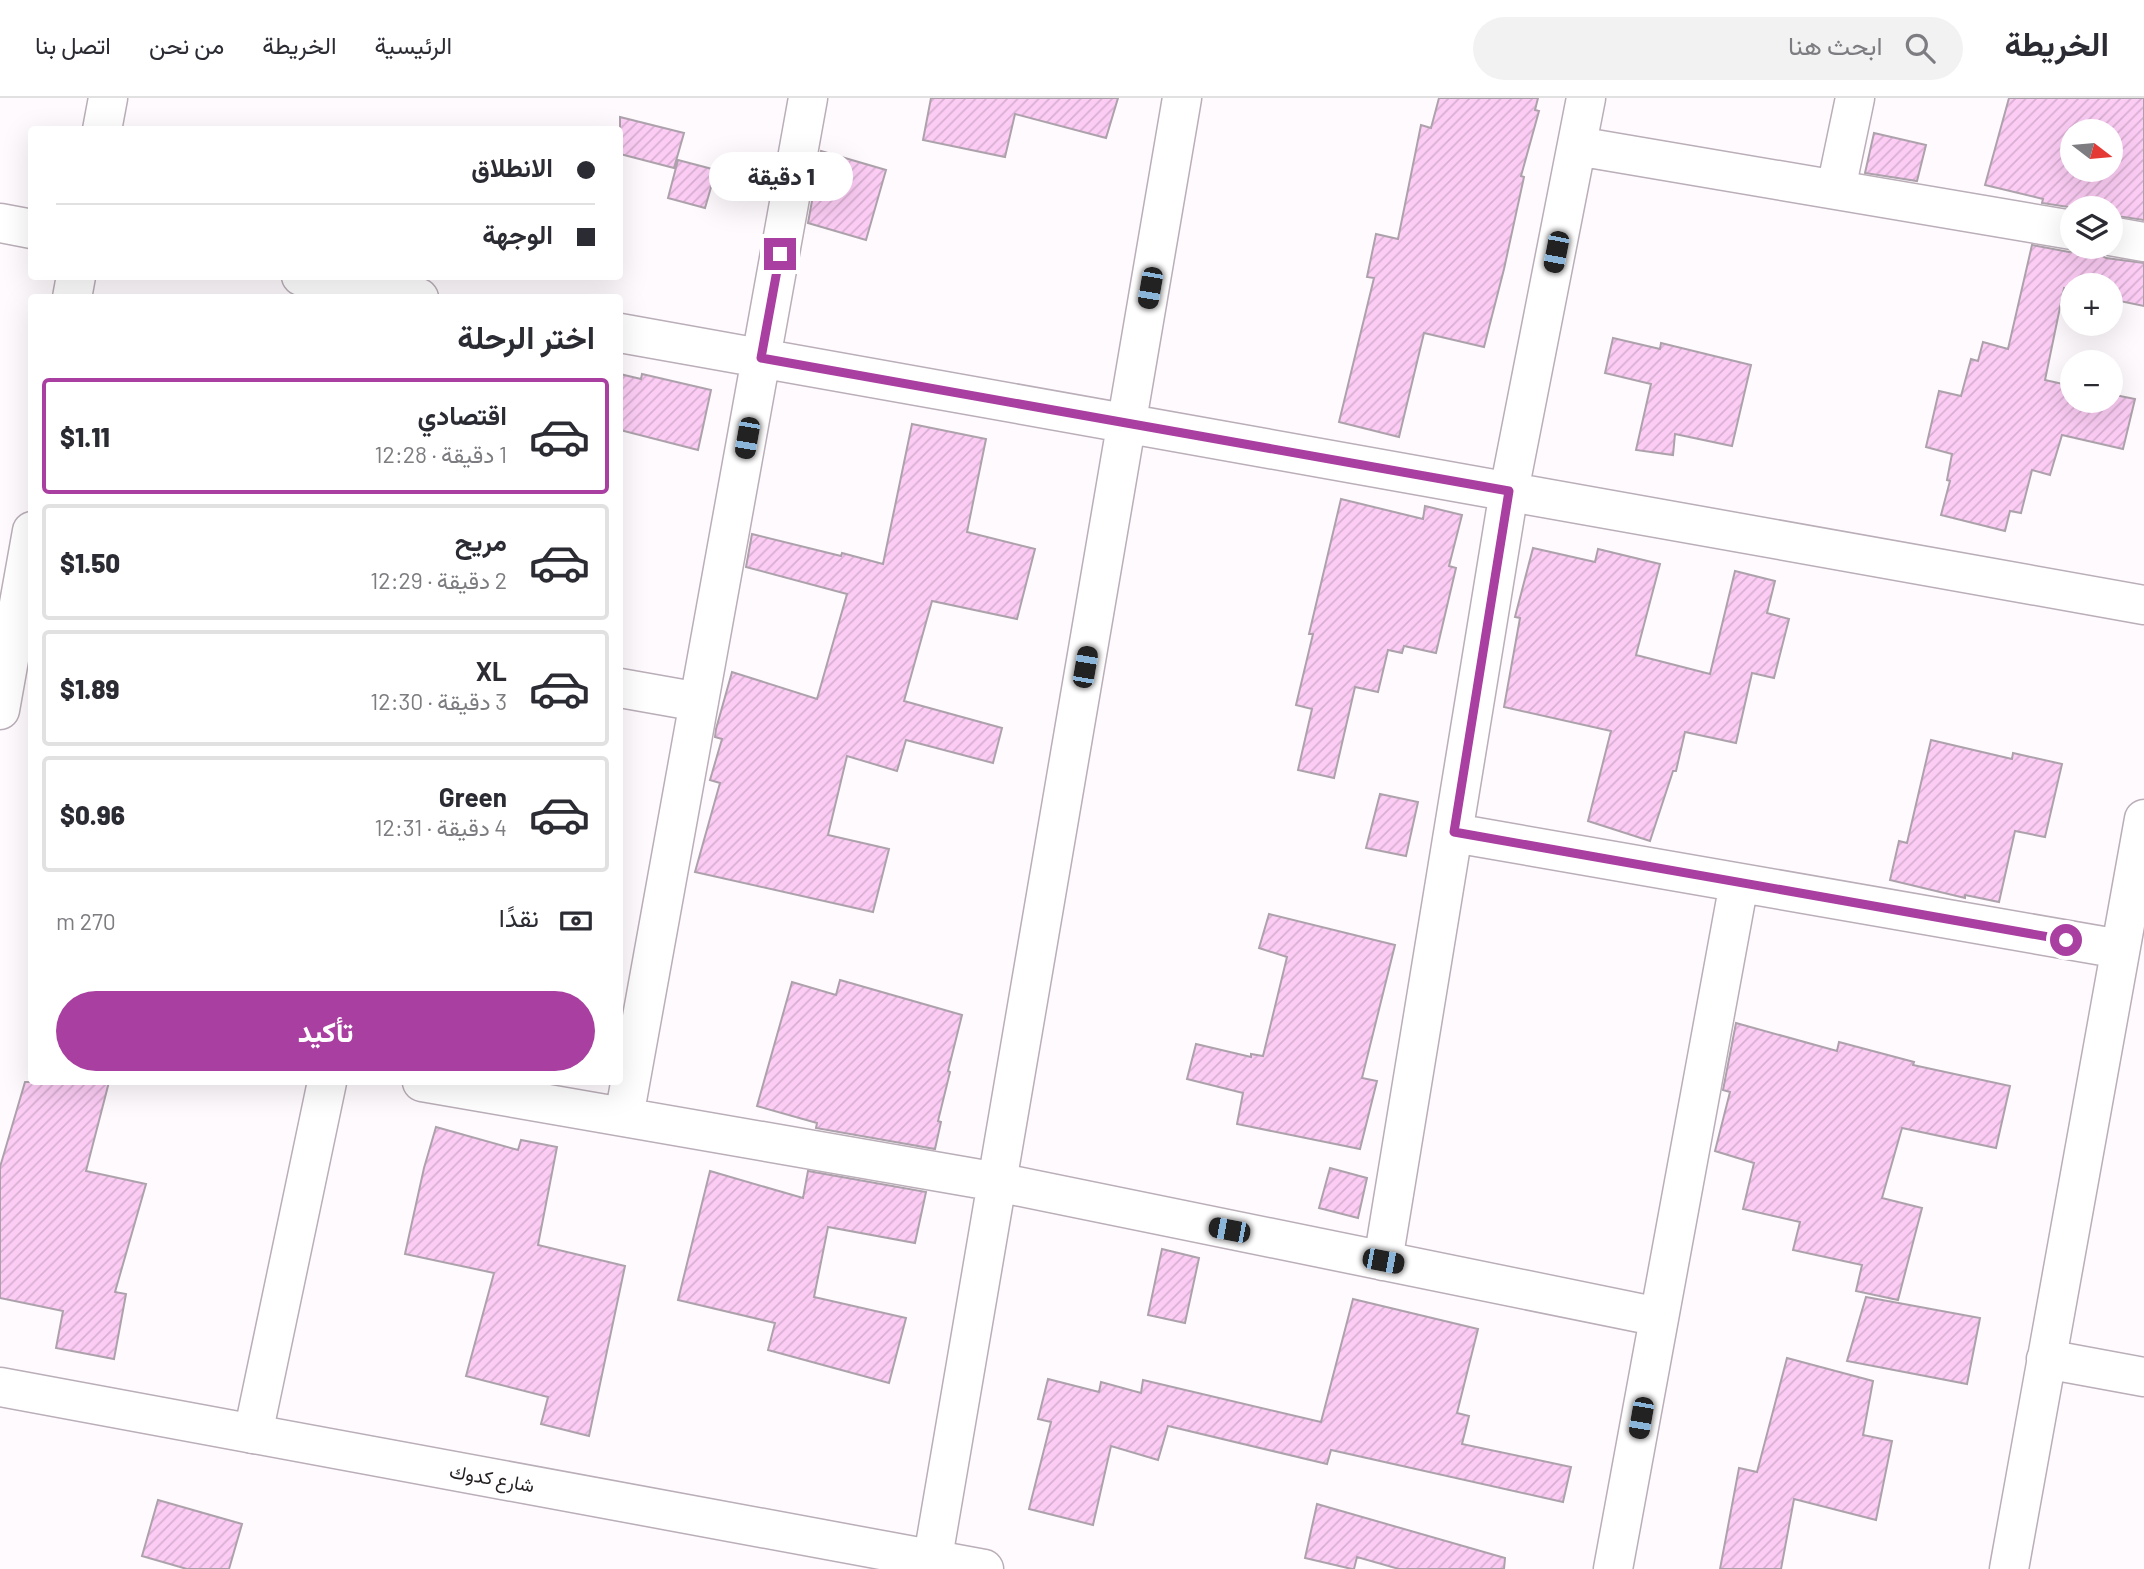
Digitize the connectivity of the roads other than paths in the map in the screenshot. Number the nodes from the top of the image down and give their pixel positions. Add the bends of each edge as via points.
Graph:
1 (108, 98) edge
2 (808, 98) edge
3 (1182, 98) edge
4 (1586, 98) edge
5 (1855, 98) edge
6 (103, 126) edge
7 (1577, 146) junction
8 (1836, 189) junction
9 (0, 223) edge
10 (28, 228) edge
11 (2060, 228) edge
12 (2123, 238) edge
13 (2144, 242) edge
14 (322, 280) edge
15 (398, 294) edge
16 (623, 334) edge
17 (761, 358) junction
18 (1127, 423) junction
19 (1509, 491) junction
20 (27, 581) edge
21 (2144, 605) edge
22 (623, 689) edge
23 (699, 702) junction
24 (0, 709) edge
25 (2144, 819) edge
26 (1454, 832) junction
27 (1739, 883) junction
28 (2120, 949) junction
29 (326, 1085) edge
30 (439, 1085) edge
31 (624, 1117) junction
32 (997, 1182) junction
33 (1383, 1261) junction
34 (1659, 1317) junction
35 (2046, 1359) junction
36 (2144, 1377) edge
37 (0, 1387) edge
38 (253, 1434) junction
39 (932, 1564) edge
40 (984, 1569) edge
41 (1613, 1569) edge
42 (2009, 1569) edge

1 - 6 street
2 - 17 street
3 - 18 street
4 - 7 street
5 - 8 street
7 - 8 street
7 - 19 street
8 - 11 street
9 - 10 street
12 - 13 street
14 - 15 street
16 - 17 street
17 - 18 street
17 - 23 street
18 - 19 street
18 - 32 street
19 - 21 street
19 - 26 street
20 - 24 street
22 - 23 street
23 - 31 street
25 - 28 street
26 - 27 street
26 - 33 street
27 - 28 street
27 - 34 street
28 - 35 street
29 - 38 street
30 - 31 street
31 - 32 street
32 - 33 street
32 - 39 street
33 - 34 street
34 - 41 street
35 - 36 street
35 - 42 street
37 - 38 street, شارع كدوك
38 - 39 street, شارع كدوك
39 - 40 street, شارع كدوك

